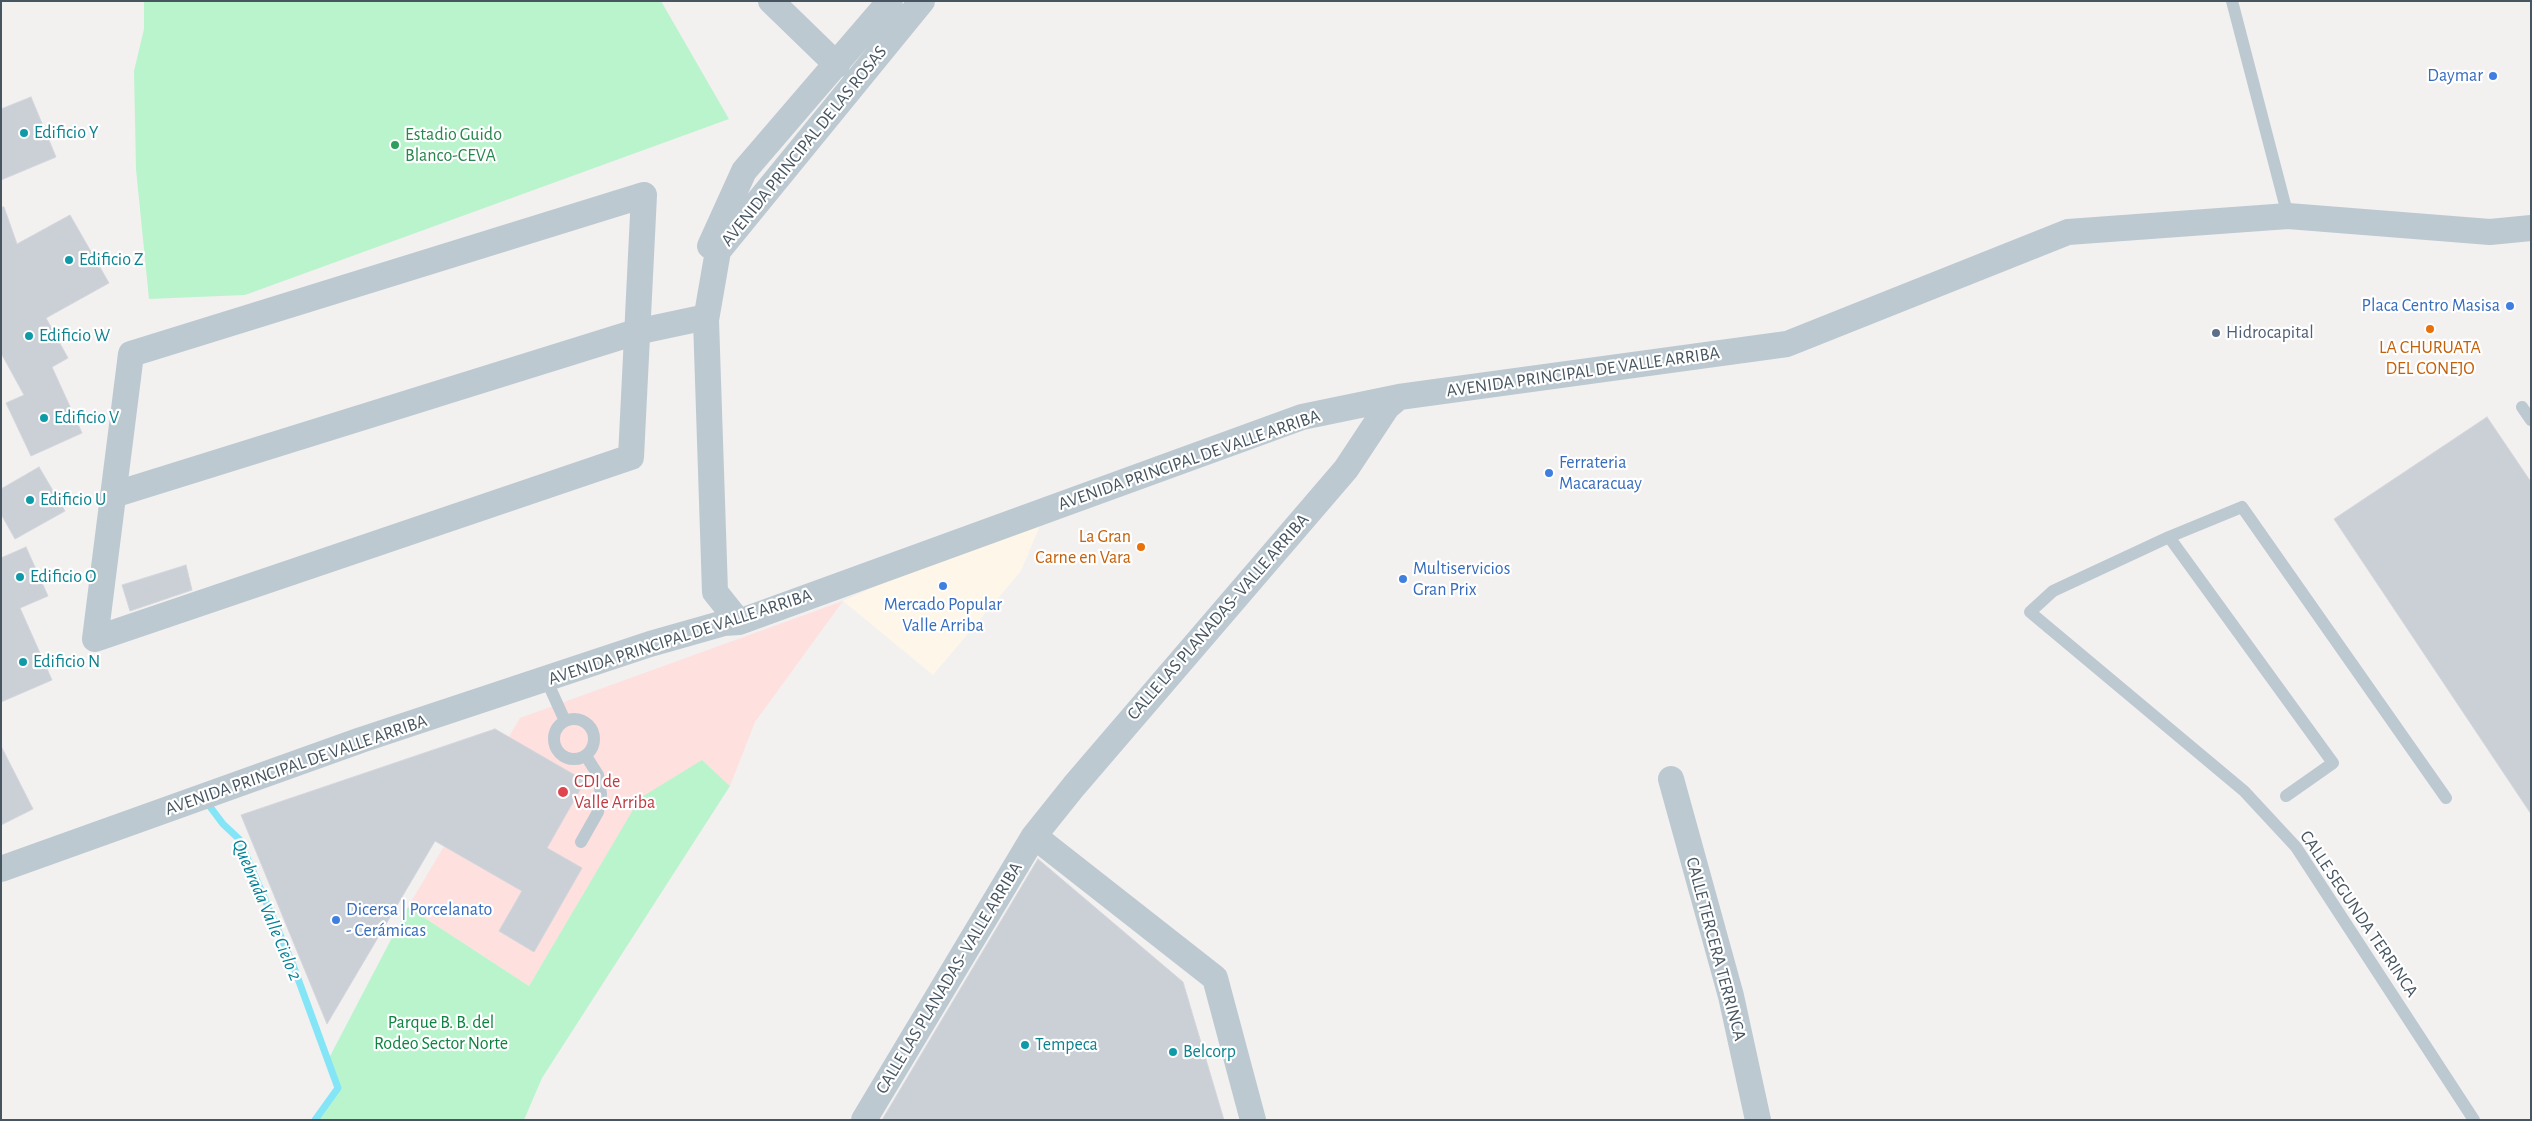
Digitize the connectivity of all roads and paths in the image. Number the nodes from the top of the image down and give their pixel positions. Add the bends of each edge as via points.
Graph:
1 (771, 1) edge
2 (890, 1) edge
3 (922, 1) edge
4 (2232, 1) edge
5 (836, 65) junction
6 (2288, 216) junction
7 (2531, 228) edge
8 (697, 320) junction
9 (636, 332) junction
10 (1399, 397) junction
11 (2522, 407) dead end
12 (2531, 420) edge
13 (114, 495) junction
14 (2169, 537) junction
15 (732, 623) junction
16 (546, 679) junction
17 (565, 721) junction
18 (586, 756) junction
19 (1671, 780) dead end
20 (2286, 796) dead end
21 (2446, 798) dead end
22 (1034, 836) junction
23 (581, 842) dead end
24 (1, 869) edge
25 (864, 1120) edge
26 (1254, 1120) edge
27 (1758, 1120) edge
28 (2474, 1120) edge

1 - 5 street
2 - 5 street
3 - 15 street, AVENIDA PRINCIPAL DE LAS ROSAS via 718,251 706,320 714,592
4 - 6 lane
5 - 8 street via 744,171 709,248
6 - 7 street, AVENIDA PRINCIPAL DE VALLE ARRIBA via 2490,232
6 - 10 street, AVENIDA PRINCIPAL DE VALLE ARRIBA via 2068,232 1788,344
8 - 9 street
8 - 15 street via 694,390 705,596
9 - 13 street
9 - 13 street via 644,195 131,354
9 - 13 street via 631,457 95,639
10 - 15 street, AVENIDA PRINCIPAL DE VALLE ARRIBA via 1302,417
10 - 22 street, CALLE LAS PLANADAS- VALLE ARRIBA via 1387,407 1346,469
11 - 12 lane
14 - 20 lane via 2333,763
14 - 21 lane via 2242,507
14 - 28 lane, CALLE SEGUNDA TERRINCA via 2053,591 2030,612 2244,791 2296,847
15 - 16 street, AVENIDA PRINCIPAL DE VALLE ARRIBA via 650,644
16 - 17 lane
16 - 24 street, AVENIDA PRINCIPAL DE VALLE ARRIBA via 297,762
17 - 18 lane via 580,719 592,729 594,743
17 - 18 lane via 555,732 559,753 572,760
18 - 23 lane via 598,775 601,794 598,812
19 - 27 street, CALLE TERCERA TERRINCA via 1731,996
22 - 25 street, CALLE LAS PLANADAS- VALLE ARRIBA
22 - 26 street via 1214,978

